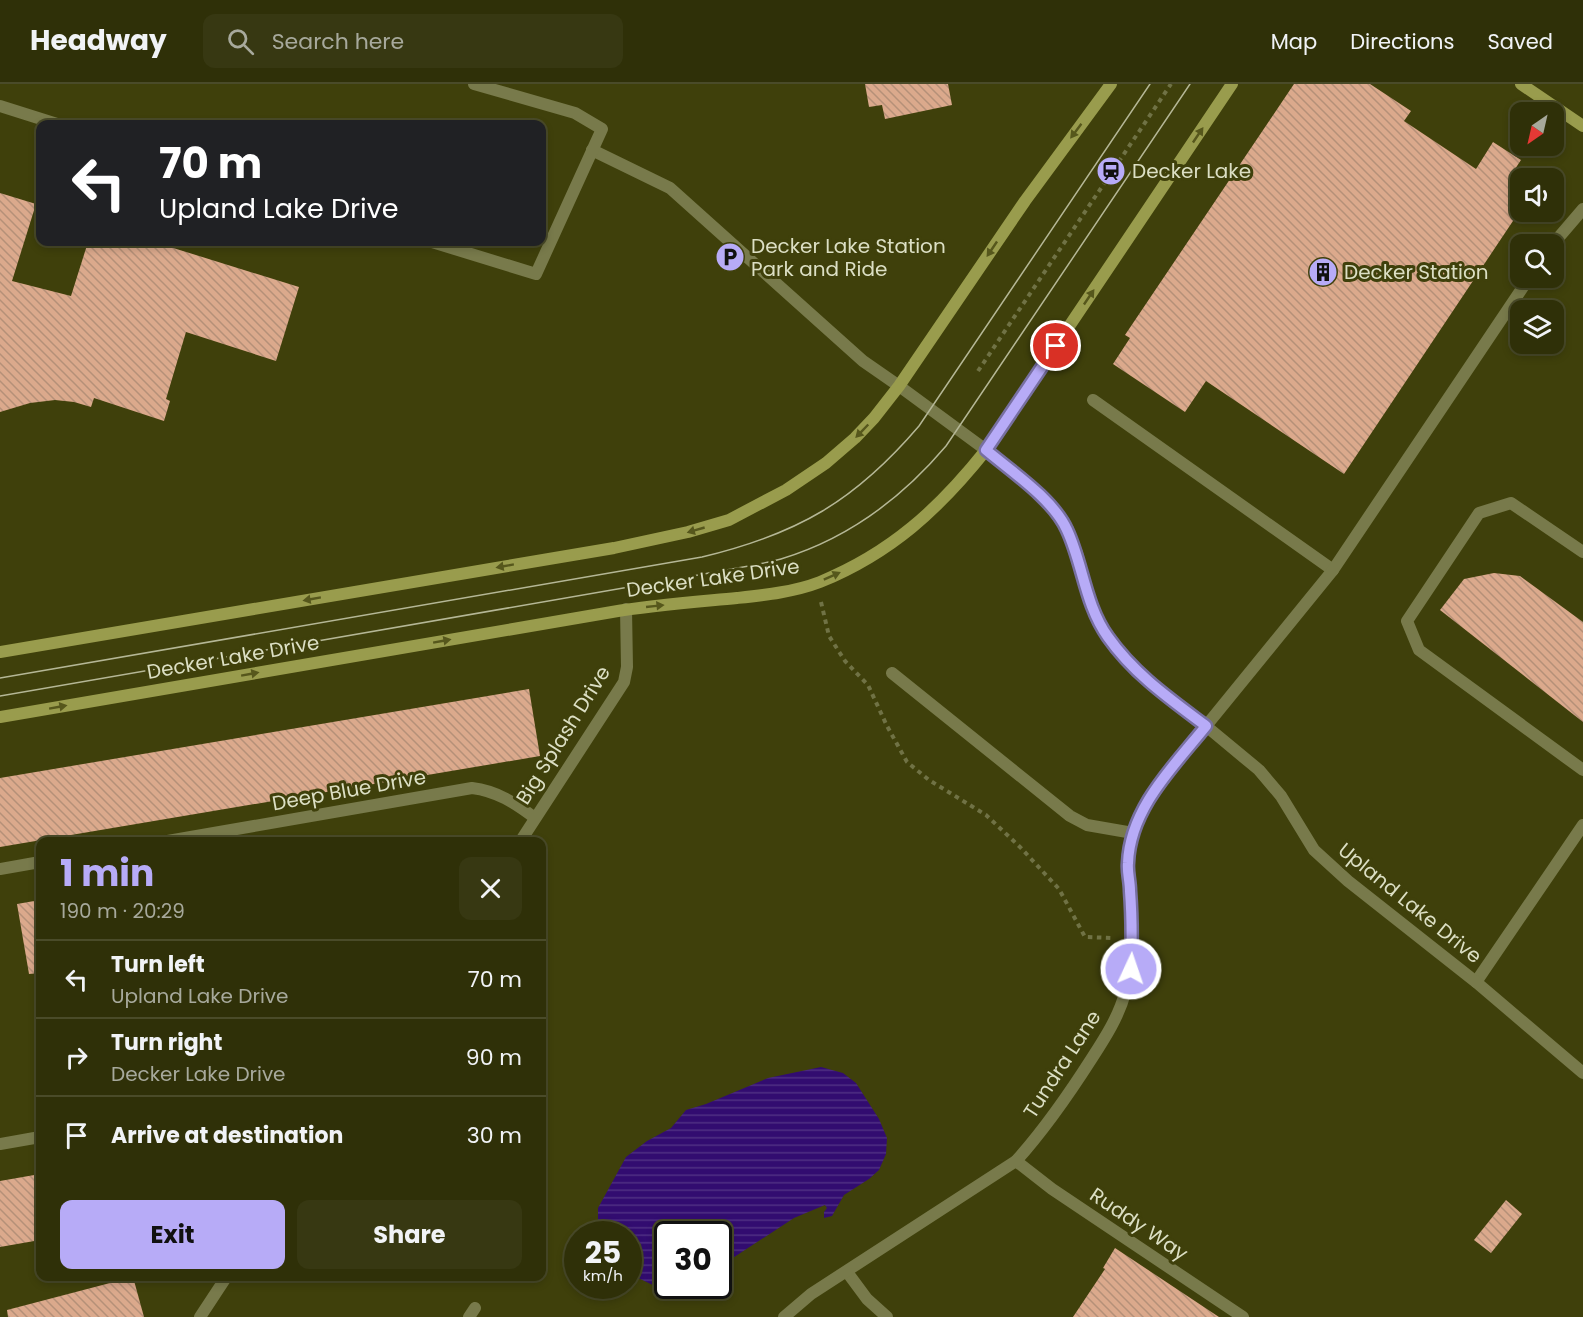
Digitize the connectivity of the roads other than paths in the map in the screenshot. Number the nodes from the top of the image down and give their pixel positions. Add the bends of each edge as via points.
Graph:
1 (474, 84) edge
2 (1111, 84) edge
3 (1232, 84) edge
4 (1521, 84) edge
5 (0, 106) edge
6 (44, 120) edge
7 (1583, 126) edge
8 (592, 150) junction
9 (1583, 209) edge
10 (1562, 234) edge
11 (445, 246) edge
12 (1522, 288) edge
13 (899, 386) junction
14 (1093, 400) dead end
15 (986, 450) junction
16 (1583, 552) edge
17 (1333, 570) junction
18 (626, 609) junction
19 (0, 652) edge
20 (892, 674) dead end
21 (0, 717) edge
22 (1206, 726) junction
23 (1583, 770) edge
24 (536, 818) junction
25 (1583, 825) edge
26 (1133, 833) junction
27 (191, 837) edge
28 (523, 837) edge
29 (36, 863) edge
30 (0, 869) edge
31 (1476, 982) junction
32 (1583, 1073) edge
33 (36, 1138) edge
34 (0, 1144) edge
35 (1016, 1161) junction
36 (847, 1272) junction
37 (224, 1281) edge
38 (200, 1317) edge
39 (784, 1317) edge
40 (886, 1317) edge
41 (1243, 1317) edge

1 - 8 street via 574,112 602,129
2 -> 13 street via 1025,201
15 -> 3 street, Decker Lake Drive
4 - 7 street
5 - 6 street
8 - 11 street via 536,274
8 - 13 street, Upland Lake Drive via 670,188 863,362
9 - 10 street
12 - 17 street, Tundra Lane
13 - 15 street, Upland Lake Drive
13 -> 19 street via 874,418 826,463 786,490 729,520 614,548
14 - 17 street
18 -> 15 street, Decker Lake Drive via 777,594 834,576 884,549 914,527 957,486
15 - 22 street, Upland Lake Drive via 1046,500 1066,527 1091,605 1113,644 1149,682
16 - 23 street via 1511,503 1479,513 1407,621 1419,650
17 - 22 street, Tundra Lane
21 -> 18 street, Decker Lake Drive
18 - 24 street, Big Splash Drive via 624,682
20 - 26 street via 1070,816 1087,825
22 - 26 street, Tundra Lane via 1154,792
22 - 31 street, Upland Lake Drive via 1259,770 1281,796 1314,850
24 - 27 street, Deep Blue Drive via 489,790 472,788
24 - 28 street, Big Splash Drive
25 - 31 street
26 - 35 street, Tundra Lane via 1127,865 1131,969 1124,996 1115,1020 1069,1094
29 - 30 street
31 - 32 street, Upland Lake Drive
33 - 34 street
35 - 36 street, Tundra Lane
35 - 41 street, Ruddy Way
36 - 39 street, Tundra Lane via 811,1294
36 - 40 street
37 - 38 street

